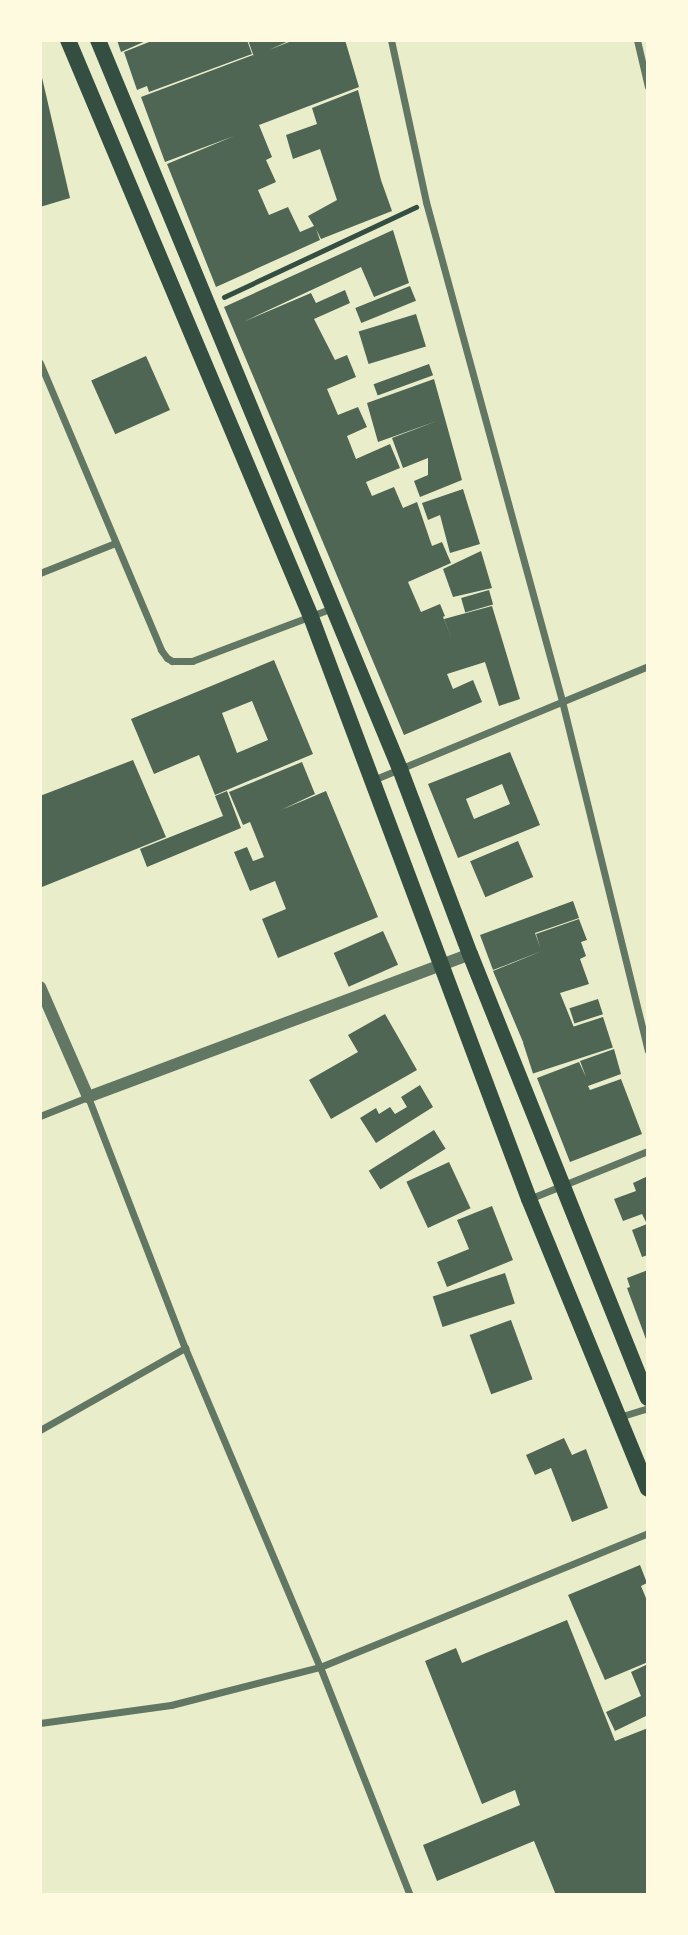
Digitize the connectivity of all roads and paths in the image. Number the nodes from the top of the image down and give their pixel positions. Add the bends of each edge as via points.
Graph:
1 (68, 40) edge
2 (98, 40) edge
3 (391, 40) edge
4 (637, 40) edge
5 (648, 86) edge
6 (426, 202) junction
7 (208, 305) junction
8 (40, 363) edge
9 (115, 543) junction
10 (40, 573) edge
11 (332, 608) junction
12 (311, 617) junction
13 (648, 667) edge
14 (562, 701) junction
15 (400, 768) junction
16 (371, 781) junction
17 (470, 954) junction
18 (439, 967) junction
19 (40, 987) edge
20 (648, 1051) edge
21 (88, 1097) junction
22 (40, 1116) edge
23 (648, 1151) edge
24 (562, 1184) junction
25 (529, 1199) junction
26 (185, 1348) junction
27 (648, 1398) edge
28 (648, 1408) edge
29 (619, 1417) junction
30 (40, 1430) edge
31 (648, 1489) edge
32 (648, 1533) edge
33 (320, 1667) junction
34 (40, 1723) edge
35 (410, 1895) edge

1 - 12 main road
2 - 7 main road
3 - 6 street
4 - 5 street
6 - 7 path
6 - 14 street
7 - 11 main road
8 - 9 street
9 - 10 street
9 - 12 street via 161,650 172,661 192,661
11 - 12 street
11 - 15 main road
12 - 16 main road
13 - 14 street
14 - 15 street
14 - 20 street
15 - 16 street
15 - 17 main road
16 - 18 main road
17 - 18 street
17 - 24 main road
18 - 21 street
18 - 25 main road
19 - 21 street
21 - 22 street
21 - 26 street
23 - 24 street
24 - 25 street
24 - 27 main road
25 - 29 main road
26 - 30 street
26 - 33 street
28 - 29 street
29 - 31 main road
32 - 33 street
33 - 34 street via 171,1704
33 - 35 street

